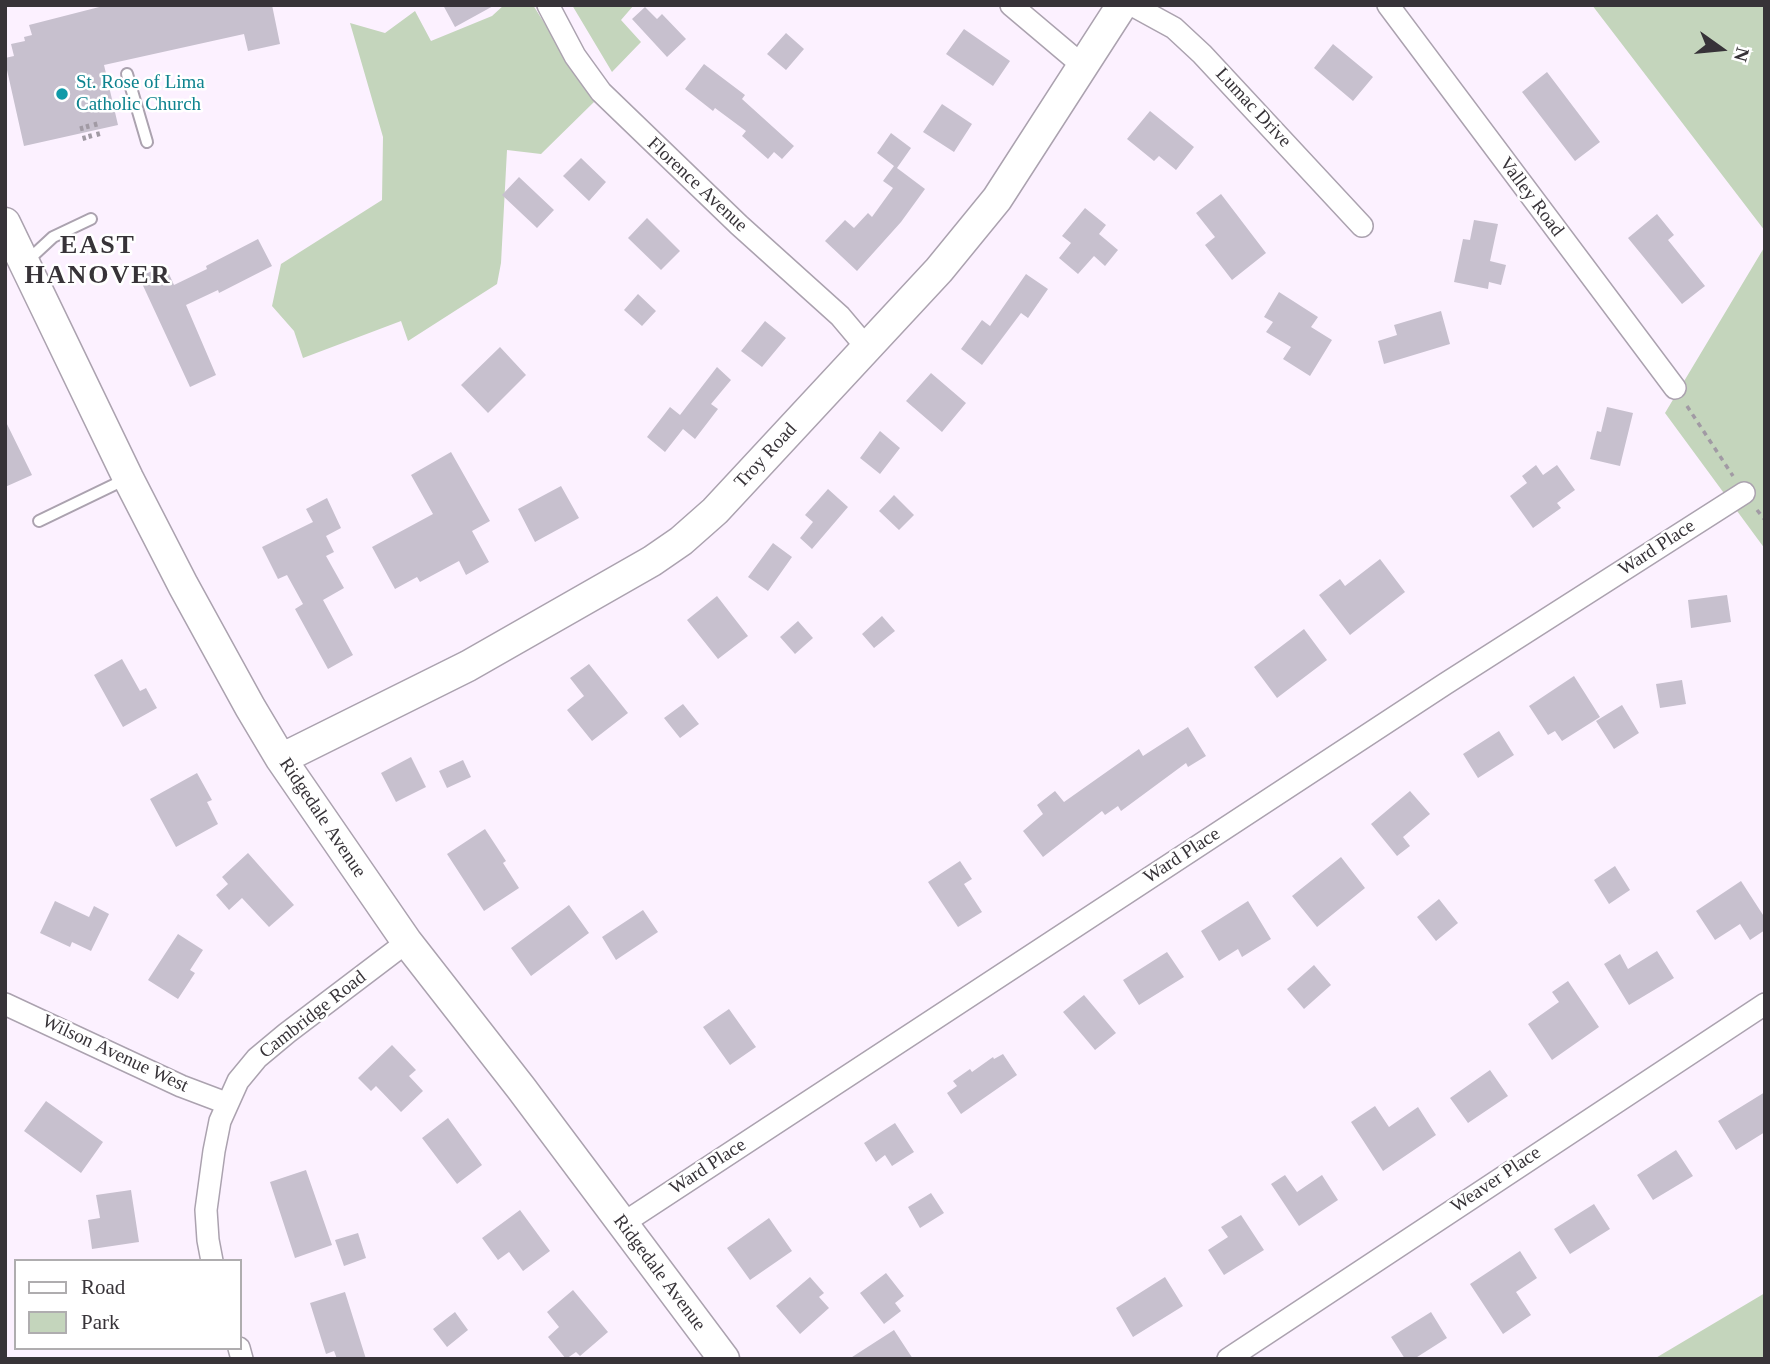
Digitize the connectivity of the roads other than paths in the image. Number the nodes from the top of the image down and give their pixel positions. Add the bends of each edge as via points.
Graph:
1 (548, 5) edge
2 (1011, 5) edge
3 (1122, 5) edge
4 (1132, 5) edge
5 (1388, 5) edge
6 (1082, 65) junction
7 (127, 74) dead end
8 (148, 142) dead end
9 (91, 219) dead end
10 (5, 223) edge
11 (1362, 226) dead end
12 (15, 266) edge
13 (867, 348) junction
14 (1675, 388) road end
15 (128, 478) junction
16 (1744, 493) road end
17 (39, 521) dead end
18 (281, 759) junction
19 (407, 942) junction
20 (5, 1004) edge
21 (1765, 1004) edge
22 (226, 1103) junction
23 (622, 1224) junction
24 (212, 1259) edge
25 (724, 1359) edge
26 (1228, 1359) edge

1 - 13 street, Florence Avenue via 601,92 840,316
2 - 6 street
3 - 6 main road, Troy Road
4 - 11 street, Lumac Drive via 1174,28 1202,54
5 - 14 street, Valley Road
6 - 13 main road, Troy Road via 997,199
7 - 8 lane
9 - 12 lane via 53,237
10 - 12 main road, Ridgedale Avenue
12 - 15 main road, Ridgedale Avenue
13 - 18 main road, Troy Road via 715,511 681,541 468,666
15 - 17 lane
15 - 18 main road, Ridgedale Avenue
16 - 23 street, Ward Place
18 - 19 main road, Ridgedale Avenue
19 - 22 street, Cambridge Road via 257,1058
19 - 23 main road, Ridgedale Avenue
20 - 22 street, Wilson Avenue West
21 - 26 street, Weaver Place
22 - 24 street, Cambridge Road via 206,1210
23 - 25 main road, Ridgedale Avenue

